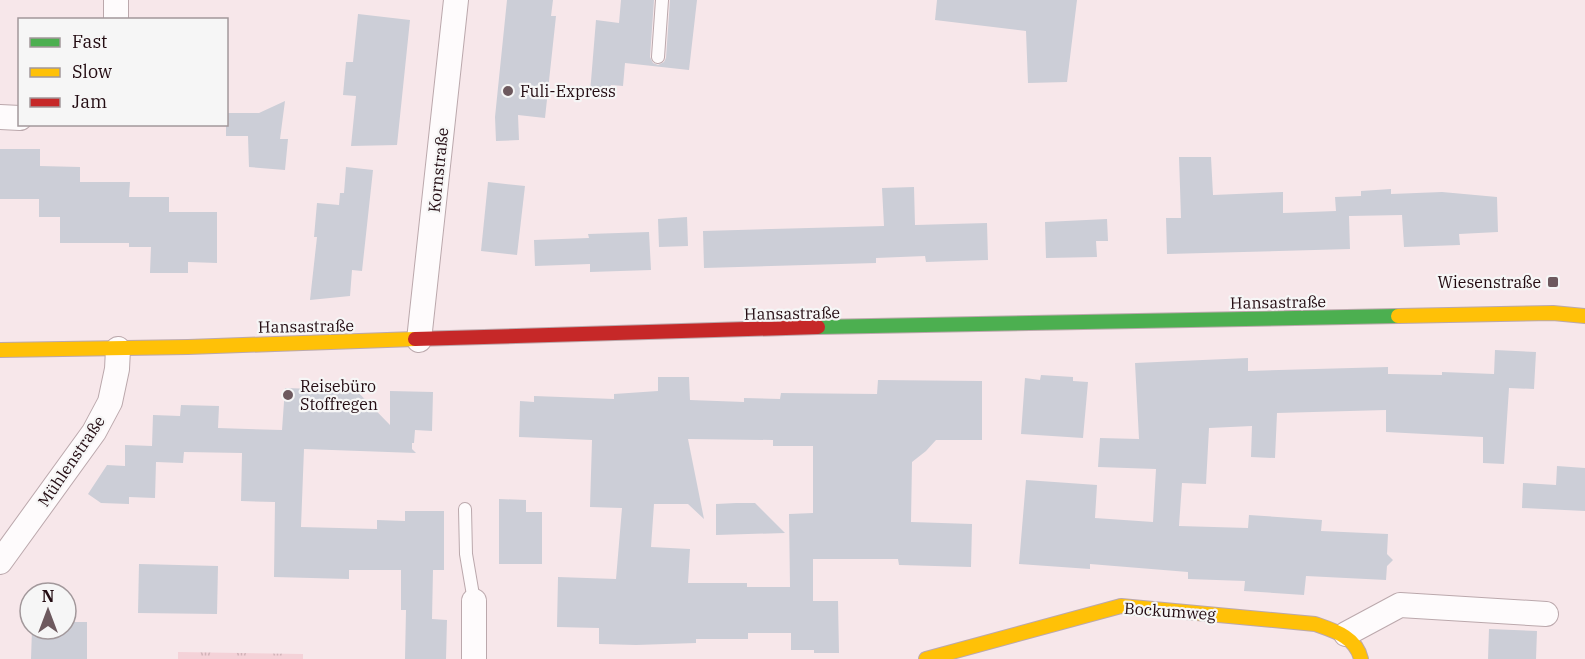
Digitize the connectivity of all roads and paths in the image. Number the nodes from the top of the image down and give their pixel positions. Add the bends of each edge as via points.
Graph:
1 (116, 0) edge
2 (456, 0) edge
3 (662, 0) edge
4 (116, 18) edge
5 (658, 57) dead end
6 (0, 117) edge
7 (18, 118) edge
8 (1585, 316) edge
9 (419, 340) junction
10 (118, 349) junction
11 (0, 350) edge
12 (465, 509) dead end
13 (0, 562) edge
14 (474, 601) joint
15 (1546, 614) dead end
16 (1346, 634) junction
17 (474, 659) edge
18 (926, 659) edge
19 (1361, 659) edge

1 - 4 street
2 - 9 street, Kornstraße
3 - 5 lane
6 - 7 street
8 - 9 main road, Hansastraße via 1136,321
9 - 10 main road, Hansastraße
10 - 11 main road, Hansastraße
10 - 13 street, Mühlenstraße via 110,402 94,432
12 - 14 lane via 466,554
14 - 17 street
15 - 16 street via 1400,605
16 - 18 main road, Bockumweg via 1315,624 1121,606
16 - 19 main road

